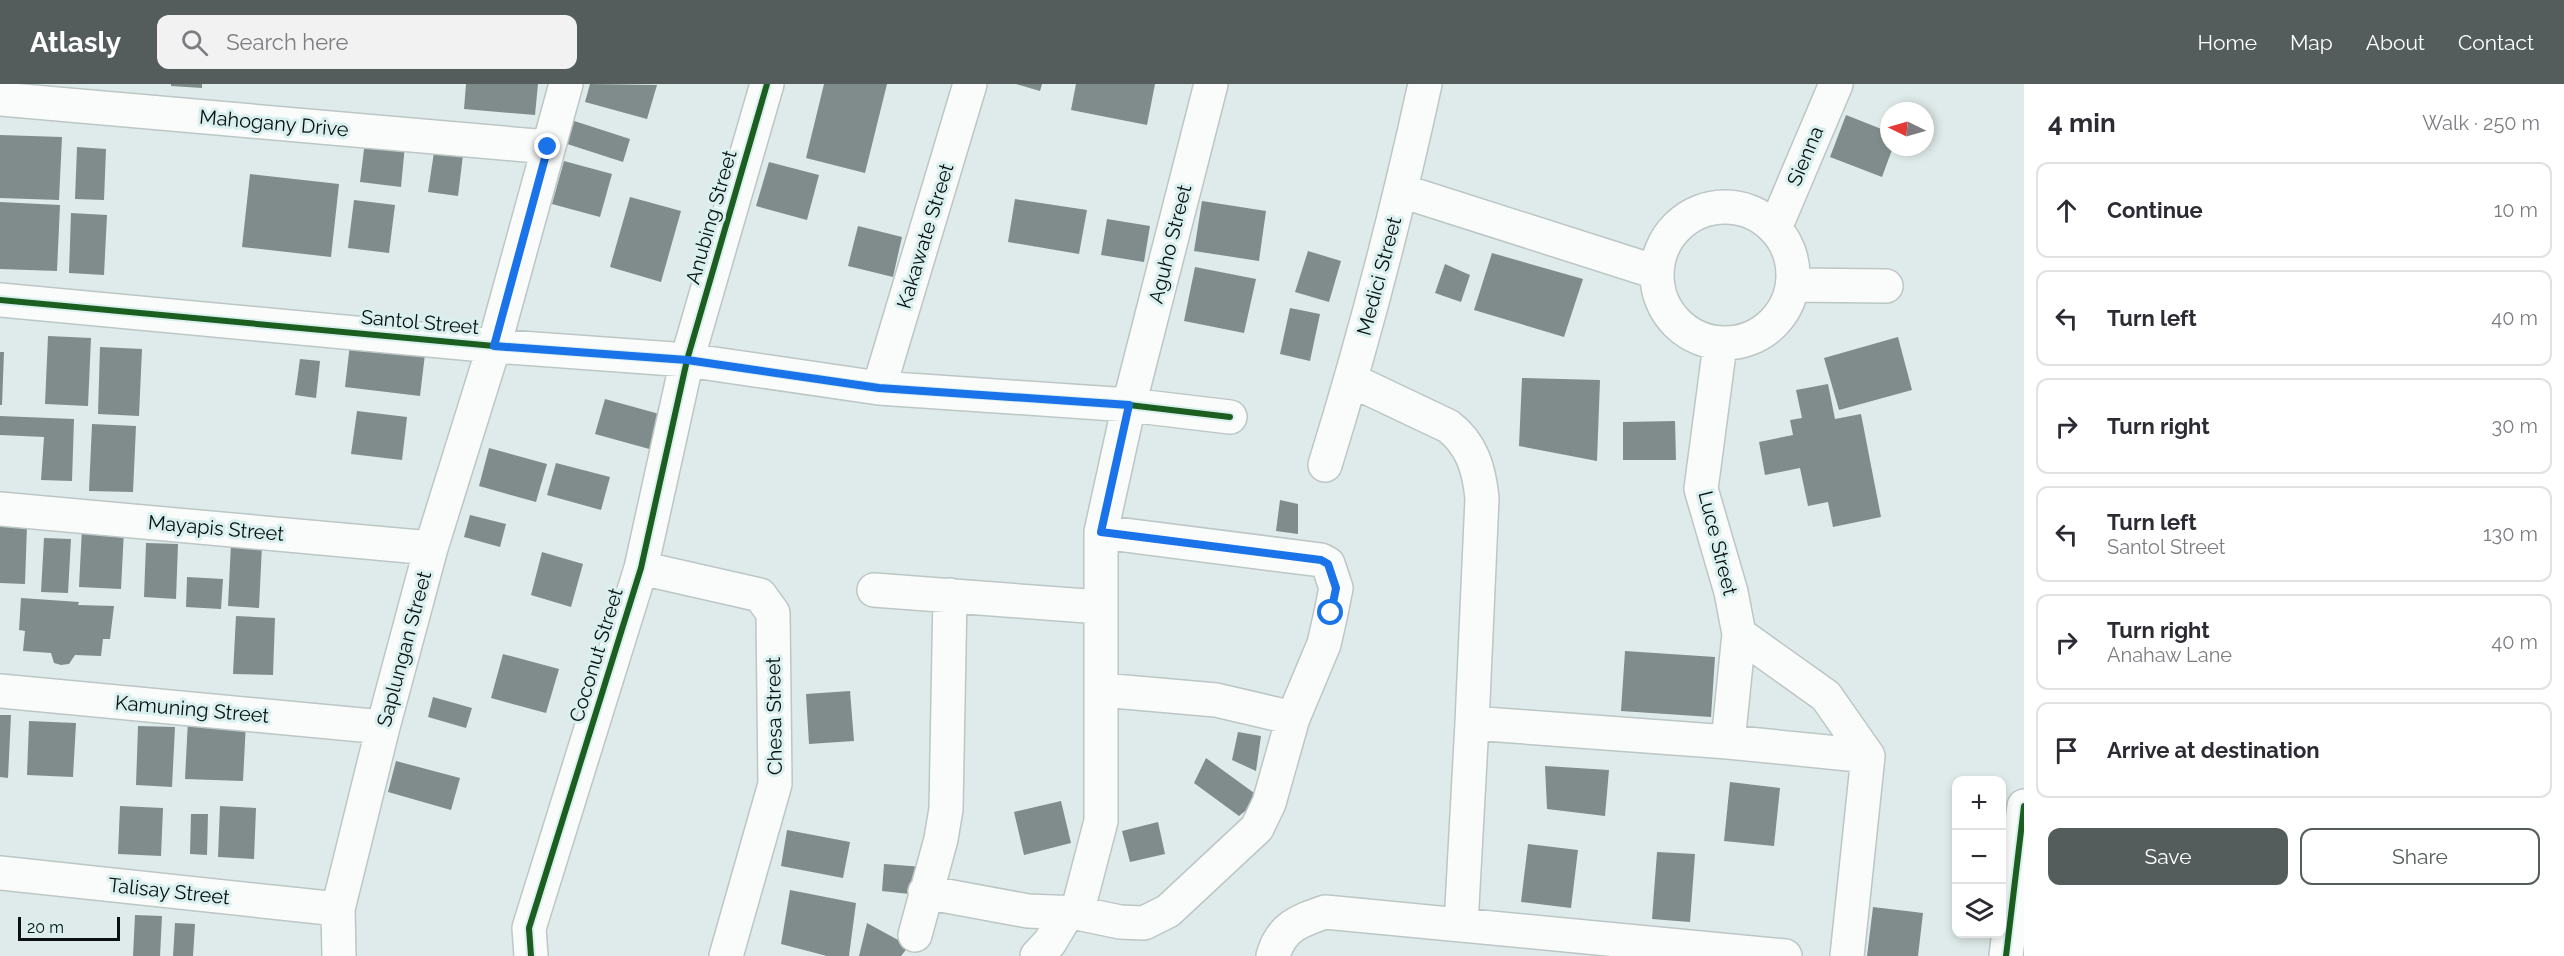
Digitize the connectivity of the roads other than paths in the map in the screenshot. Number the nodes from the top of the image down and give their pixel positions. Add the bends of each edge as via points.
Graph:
1 (566, 84) edge
2 (767, 84) edge
3 (970, 84) edge
4 (1211, 84) edge
5 (1425, 84) edge
6 (1836, 84) edge
7 (0, 99) edge
8 (548, 147) junction
9 (1402, 191) junction
10 (1775, 228) junction
11 (1656, 272) junction
12 (1793, 285) junction
13 (1886, 286) dead end
14 (0, 300) edge
15 (1720, 345) junction
16 (494, 346) junction
17 (687, 360) junction
18 (1351, 380) junction
19 (879, 388) junction
20 (1129, 405) junction
21 (1230, 417) dead end
22 (1324, 465) dead end
23 (0, 509) edge
24 (1101, 532) junction
25 (431, 548) junction
26 (641, 568) junction
27 (874, 590) dead end
28 (950, 595) junction
29 (1100, 607) junction
30 (1739, 634) junction
31 (1102, 690) junction
32 (0, 691) edge
33 (1293, 718) junction
34 (1472, 723) junction
35 (383, 728) junction
36 (1728, 742) junction
37 (1868, 756) junction
38 (2024, 806) edge
39 (0, 873) edge
40 (925, 892) junction
41 (338, 909) junction
42 (1072, 913) junction
43 (1461, 925) junction
44 (915, 935) dead end
45 (339, 956) edge
46 (531, 956) edge
47 (726, 956) edge
48 (1037, 956) edge
49 (1273, 956) edge
50 (1785, 956) edge
51 (1846, 956) edge
52 (2006, 956) edge

1 - 8 street, Saplungan Street
2 - 17 street, Anubing Street
3 - 19 street, Kakawate Street
4 - 20 street, Aguho Street
5 - 9 street, Medici Street
6 - 10 street, Sienna
7 - 8 street, Mahogany Drive
8 - 16 street, Saplungan Street
9 - 11 street
9 - 18 street, Medici Street
10 - 11 street via 1757,214 1735,207 1712,207 1691,215 1673,230 1661,250
10 - 12 street via 1787,245
11 - 15 street via 1658,294 1667,313 1700,340
12 - 13 street
12 - 15 street via 1776,322 1741,343
14 - 16 street, Santol Street
15 - 30 street, Luce Street via 1701,489
16 - 17 street, Santol Street
16 - 25 street, Saplungan Street
17 - 19 street, Santol Street
17 - 26 street, Coconut Street
18 - 22 street, Medici Street
18 - 34 street via 1461,435 1479,474 1482,498
19 - 20 street, Santol Street
20 - 21 street, Santol Street
20 - 24 street, Aguho Street
23 - 25 street, Mayapis Street
24 - 29 street, Aguho Street
24 - 33 street via 1328,564 1336,588 1324,644
25 - 35 street, Saplungan Street
26 - 46 street, Coconut Street via 529,928
26 - 47 street, Chesa Street via 760,595 773,613 775,784
27 - 28 street
28 - 29 street
28 - 40 street via 946,809
29 - 31 street, Aguho Street
30 - 36 street, Luce Street
30 - 37 street via 1826,696
31 - 33 street via 1216,700
31 - 42 street, Aguho Street via 1101,820
32 - 35 street, Kamuning Street
33 - 42 street via 1269,803 1257,828 1168,911 1144,923
34 - 36 street
34 - 43 street
35 - 41 street, Saplungan Street
36 - 37 street
37 - 51 street
38 - 52 street
39 - 41 street, Talisay Street
40 - 42 street via 1028,911
40 - 44 street
41 - 45 street, Saplungan Street
42 - 48 street, Aguho Street
43 - 49 street via 1326,912 1296,922 1276,942
43 - 50 street

